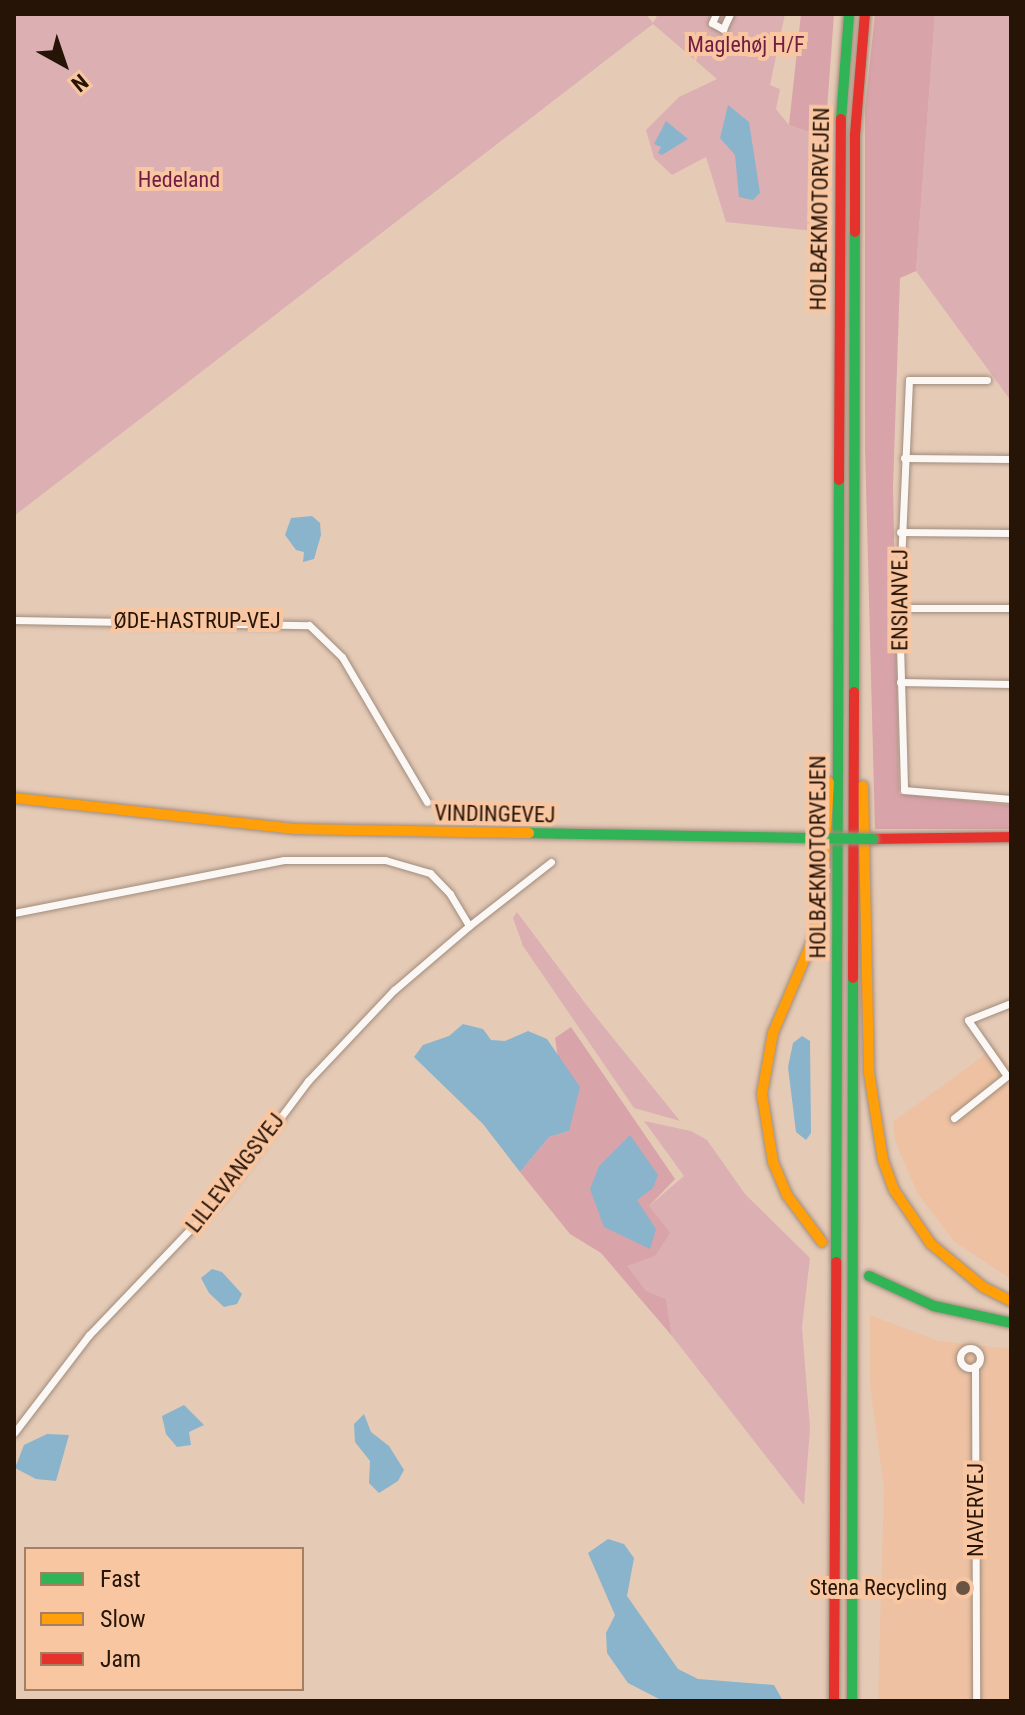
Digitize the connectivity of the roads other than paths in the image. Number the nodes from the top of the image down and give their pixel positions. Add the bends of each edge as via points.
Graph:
1 (716, 14) edge
2 (730, 14) edge
3 (849, 14) edge
4 (865, 14) edge
5 (987, 380) dead end
6 (904, 458) junction
7 (1011, 459) edge
8 (900, 532) junction
9 (1011, 533) edge
10 (899, 608) junction
11 (1011, 608) edge
12 (14, 620) edge
13 (854, 641) junction
14 (900, 682) junction
15 (1011, 684) edge
16 (838, 690) junction
17 (14, 791) edge
18 (14, 798) edge
19 (1011, 799) edge
20 (45, 801) junction
21 (427, 802) dead end
22 (1011, 840) edge
23 (551, 862) dead end
24 (14, 913) edge
25 (469, 926) junction
26 (1011, 1003) edge
27 (954, 1118) dead end
28 (822, 1242) dead end
29 (869, 1276) dead end
30 (1011, 1301) edge
31 (1011, 1323) edge
32 (975, 1366) dead end
33 (14, 1433) edge
34 (834, 1701) edge
35 (852, 1701) edge
36 (976, 1701) edge

1 - 2 street via 712,23 723,29
3 - 16 main road, HOLBÆKMOTORVEJEN via 840,131
4 - 13 main road, HOLBÆKMOTORVEJEN via 855,135
5 - 6 street, ENSIANVEJ via 909,380
6 - 7 street
6 - 8 street, ENSIANVEJ
8 - 9 street
8 - 10 street, ENSIANVEJ
10 - 11 street
10 - 14 street, ENSIANVEJ
12 - 21 street, ØDE-HASTRUP-VEJ via 309,625 342,657
13 - 30 main road via 861,710 869,1073 883,1160 894,1190 931,1244 983,1287
13 - 35 main road, HOLBÆKMOTORVEJEN
14 - 15 street
14 - 19 street, ENSIANVEJ via 904,790
16 - 28 main road via 822,899 814,937 773,1033 762,1094 773,1162 787,1195
16 - 34 main road, HOLBÆKMOTORVEJEN
17 - 20 main road, VINDINGEVEJ
18 - 20 main road, VINDINGEVEJ
20 - 22 main road, VINDINGEVEJ, bridge via 295,829
23 - 25 street, LILLEVANGSVEJ
24 - 25 street via 284,860 385,860 430,873
25 - 33 street, LILLEVANGSVEJ via 394,990 308,1081 220,1198 89,1335
26 - 27 street via 968,1020 1007,1076
29 - 31 main road via 934,1306
32 - 36 street, NAVERVEJ

